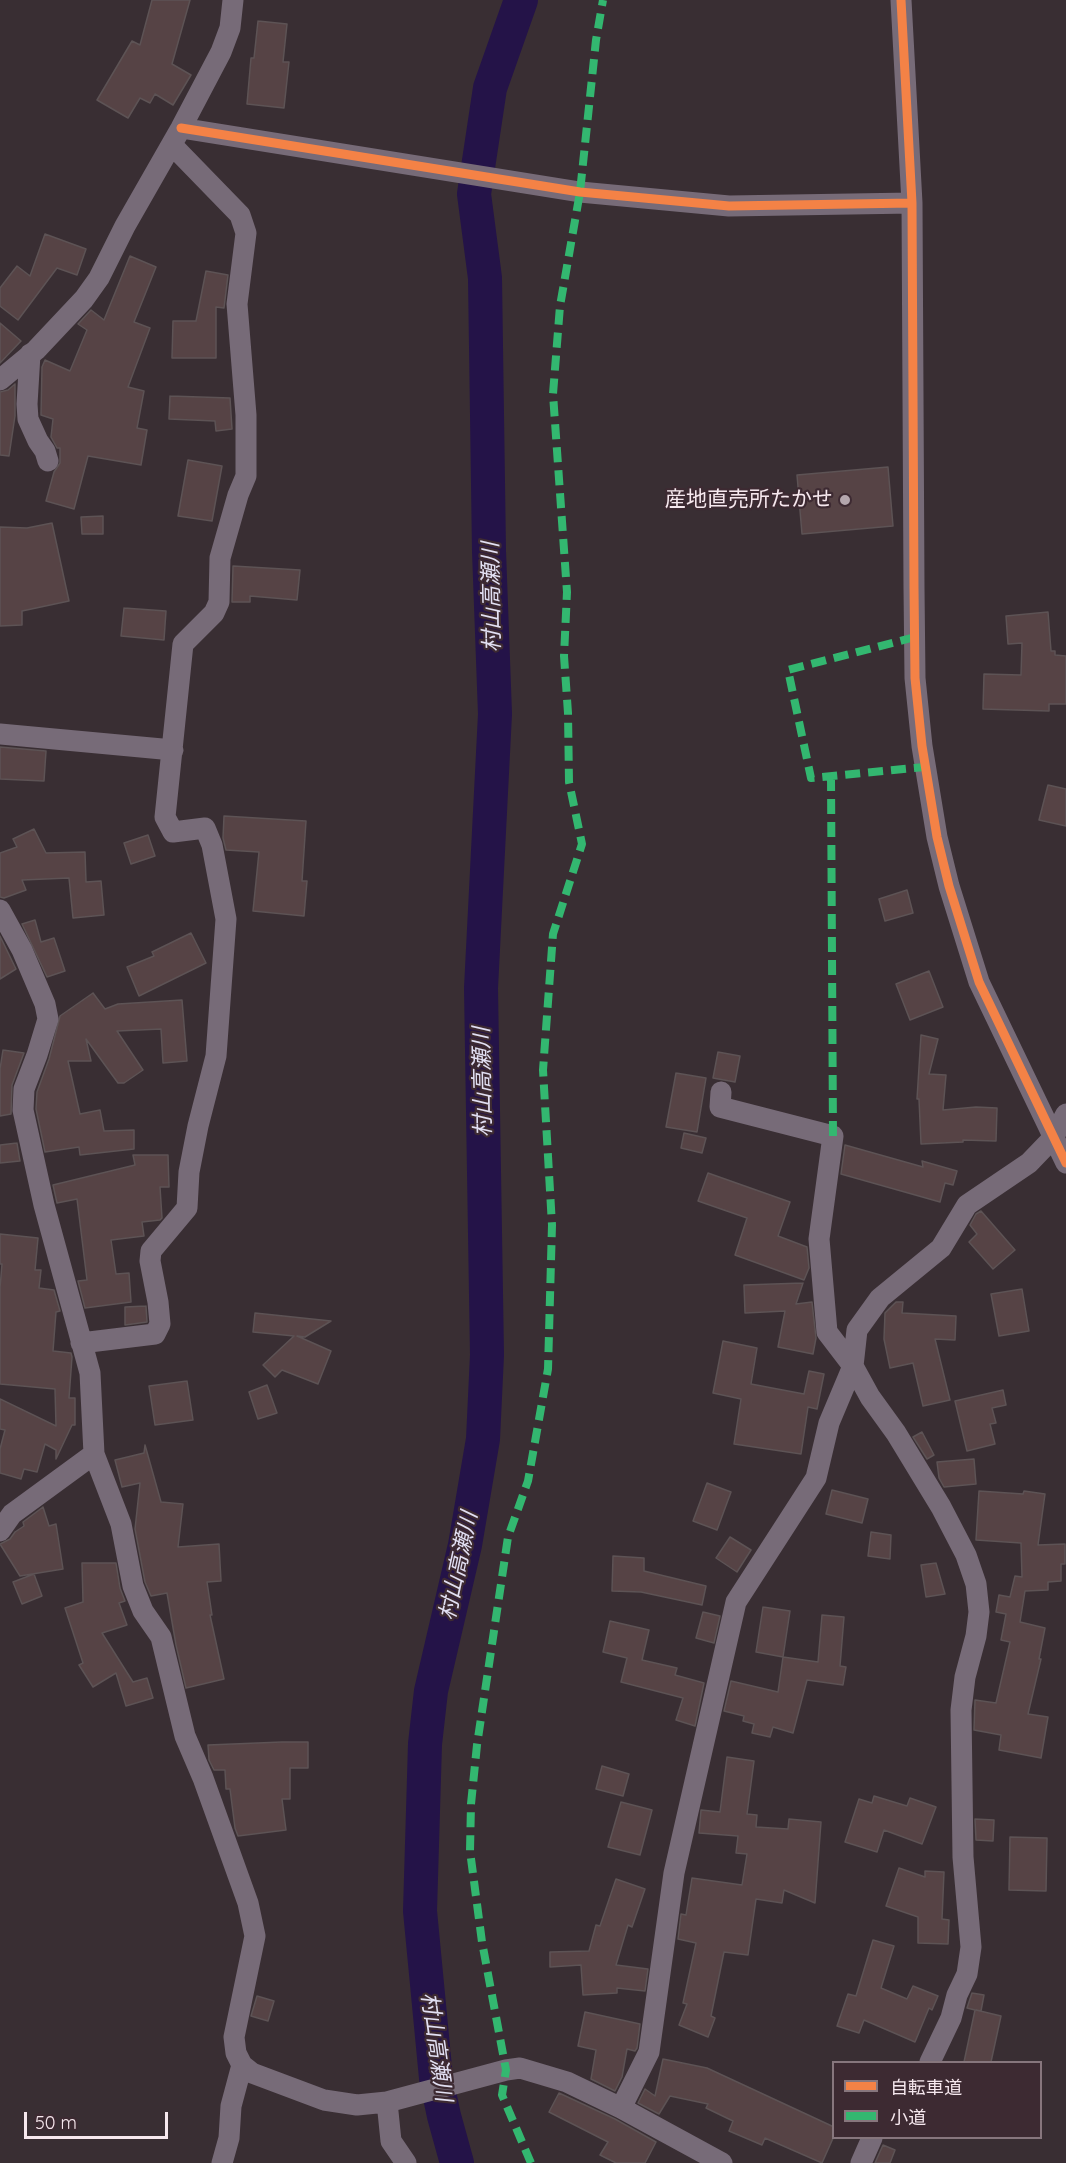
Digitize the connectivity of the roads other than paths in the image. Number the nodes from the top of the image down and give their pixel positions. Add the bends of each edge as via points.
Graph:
1 (233, 0) edge
2 (901, 0) edge
3 (176, 136) junction
4 (912, 203) junction
5 (30, 354) junction
6 (0, 380) edge
7 (48, 461) dead end
8 (0, 734) edge
9 (173, 750) junction
10 (0, 910) edge
11 (721, 1092) dead end
12 (1066, 1114) edge
13 (1053, 1138) junction
14 (1066, 1162) edge
15 (81, 1343) junction
16 (853, 1366) junction
17 (94, 1454) junction
18 (0, 1531) edge
19 (930, 2061) edge
20 (242, 2065) junction
21 (392, 2100) junction
22 (621, 2108) junction
23 (872, 2139) edge
24 (222, 2163) edge
25 (406, 2163) edge
26 (722, 2163) edge
27 (861, 2163) edge

1 - 3 street via 230,28 221,52
2 - 4 street
3 - 4 street via 386,160 549,187 729,206
3 - 5 street via 99,278 84,299
3 - 9 street via 240,215 246,233 237,304 246,415 246,476 219,558 219,603 183,644
4 - 13 street via 915,678 925,767 949,886 979,982
5 - 6 street
5 - 7 street via 28,419
8 - 9 street
9 - 15 street via 165,817 173,832 205,828 226,919 216,1056 189,1172 187,1208 151,1251 160,1324 155,1334
10 - 15 street via 22,950 48,1019 24,1089 23,1110
11 - 16 street via 720,1107 834,1136 819,1239 827,1332
12 - 13 street
13 - 14 street
13 - 16 street via 1029,1163 967,1205 941,1248 880,1298 857,1330
15 - 17 street via 90,1373
16 - 19 street via 951,1526 976,1584 979,1612 961,1710 963,1857 971,1947 967,1974
16 - 22 street via 829,1423 816,1478 736,1602 674,1873 649,2052
17 - 18 street via 12,1514
17 - 20 street via 121,1524 133,1586 143,1611 161,1637 185,1737 248,1903 255,1936 234,2037
20 - 21 street via 252,2073 324,2100 357,2105
20 - 24 street
21 - 22 street via 520,2068 567,2082
21 - 25 street via 391,2141
22 - 26 street
23 - 27 street

